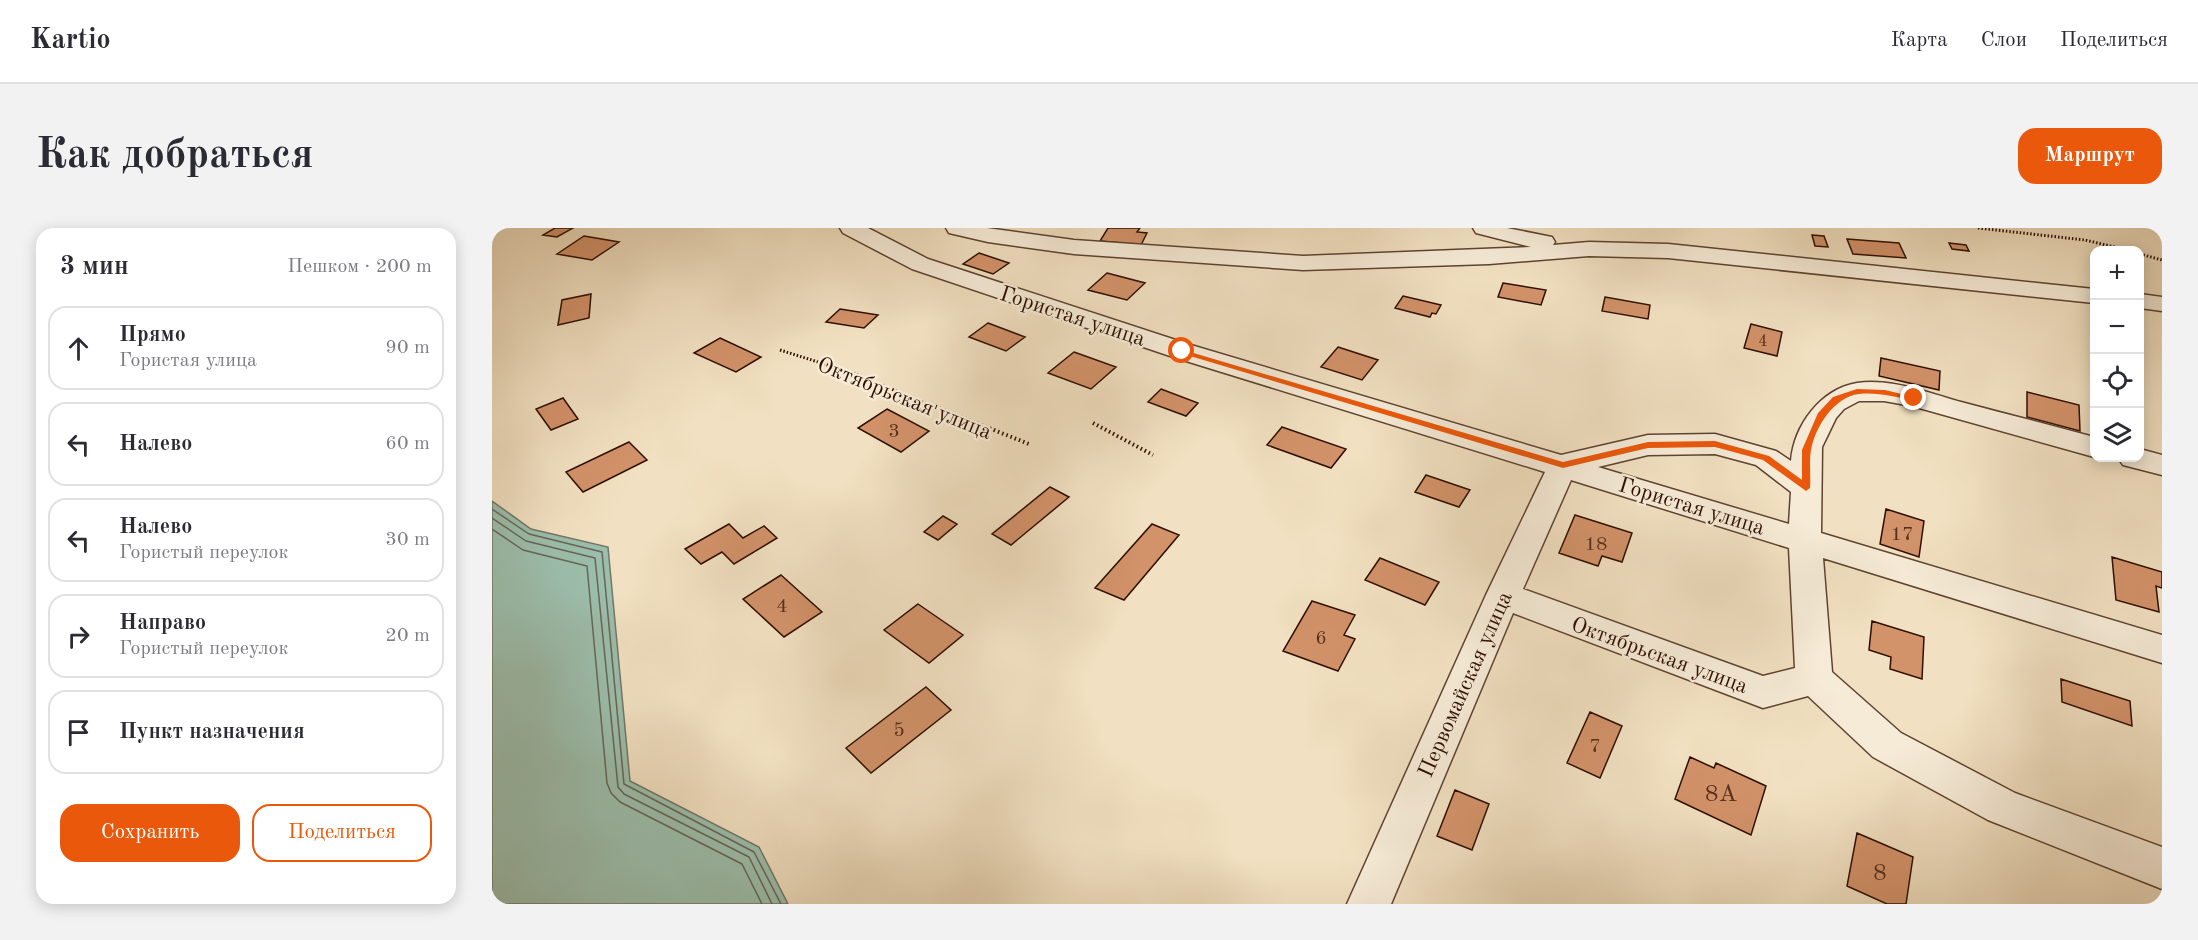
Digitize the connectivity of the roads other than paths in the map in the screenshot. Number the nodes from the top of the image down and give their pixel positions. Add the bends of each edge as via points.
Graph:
1 (851, 228) edge
2 (957, 228) edge
3 (1484, 228) edge
4 (1513, 237) junction
5 (1589, 249) junction
6 (1489, 257) junction
7 (2090, 296) edge
8 (2144, 302) edge
9 (2162, 304) edge
10 (2090, 446) edge
11 (2144, 461) edge
12 (1563, 465) junction
13 (2162, 465) edge
14 (1806, 488) junction
15 (1805, 540) junction
16 (1503, 595) junction
17 (2162, 649) edge
18 (1814, 679) junction
19 (2162, 868) edge
20 (1369, 904) edge

1 - 12 street, Гористая улица via 920,264 1149,340
2 - 6 street via 1074,247 1303,264
3 - 4 street
4 - 5 street
4 - 6 street via 1516,248
5 - 6 street
5 - 7 street via 1668,251
8 - 9 street
10 - 14 street via 1914,398 1857,392 1836,399 1822,413 1807,450
11 - 13 street
12 - 14 street via 1648,445 1715,444 1766,458
12 - 15 street, Гористая улица
12 - 16 street, Первомайская улица
14 - 15 street
15 - 17 street, Гористая улица
15 - 18 street
16 - 18 street, Октябрьская улица via 1763,692
16 - 20 street, Первомайская улица
18 - 19 street via 1887,745 2002,807

